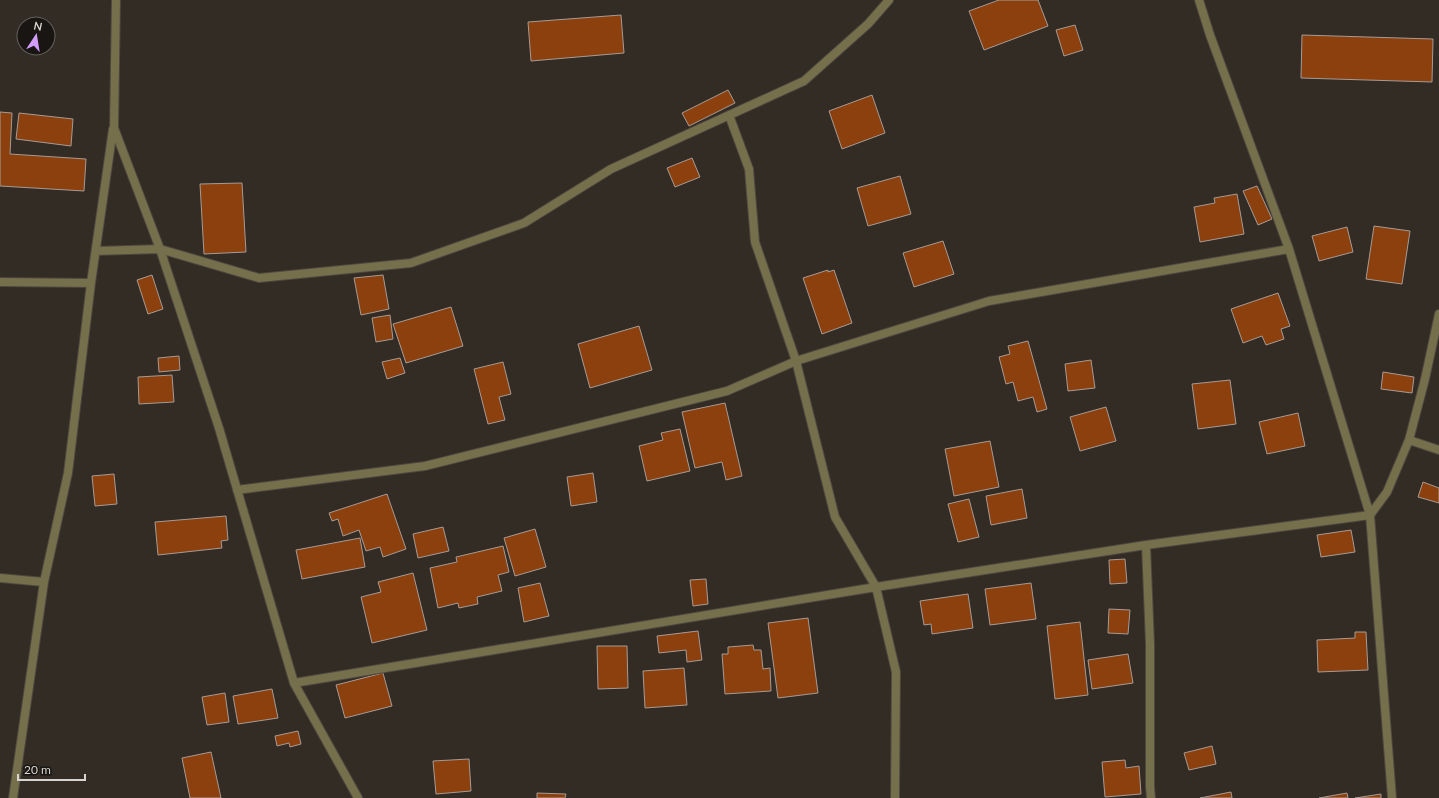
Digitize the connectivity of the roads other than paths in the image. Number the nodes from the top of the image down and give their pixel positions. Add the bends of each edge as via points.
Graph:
1 (116, 0) edge
2 (889, 0) edge
3 (1199, 0) edge
4 (729, 115) junction
5 (114, 128) junction
6 (160, 249) junction
7 (1289, 249) junction
8 (96, 251) junction
9 (0, 282) edge
10 (91, 283) junction
11 (1439, 314) edge
12 (796, 361) junction
13 (1409, 440) junction
14 (1439, 450) edge
15 (237, 490) junction
16 (1370, 515) junction
17 (1146, 545) junction
18 (0, 578) edge
19 (44, 582) junction
20 (876, 587) junction
21 (294, 683) junction
22 (13, 798) edge
23 (358, 798) edge
24 (895, 798) edge
25 (1151, 798) edge
26 (1392, 798) edge

1 - 5 street
2 - 4 street via 868,24 804,81
3 - 7 street
4 - 6 street via 611,169 524,223 410,263 258,278
4 - 12 street via 749,169 755,242
5 - 6 street
5 - 8 street
6 - 8 street
6 - 15 street
7 - 12 street via 990,301
7 - 16 street
8 - 10 street
9 - 10 street
10 - 19 street via 68,473
11 - 13 street
12 - 15 street via 727,391 425,466
12 - 20 street via 835,518
13 - 14 street
13 - 16 street via 1387,492
15 - 21 street
16 - 17 street
16 - 26 street
17 - 20 street
17 - 25 street via 1150,644
18 - 19 street
19 - 22 street
20 - 21 street
20 - 24 street via 896,672
21 - 23 street

